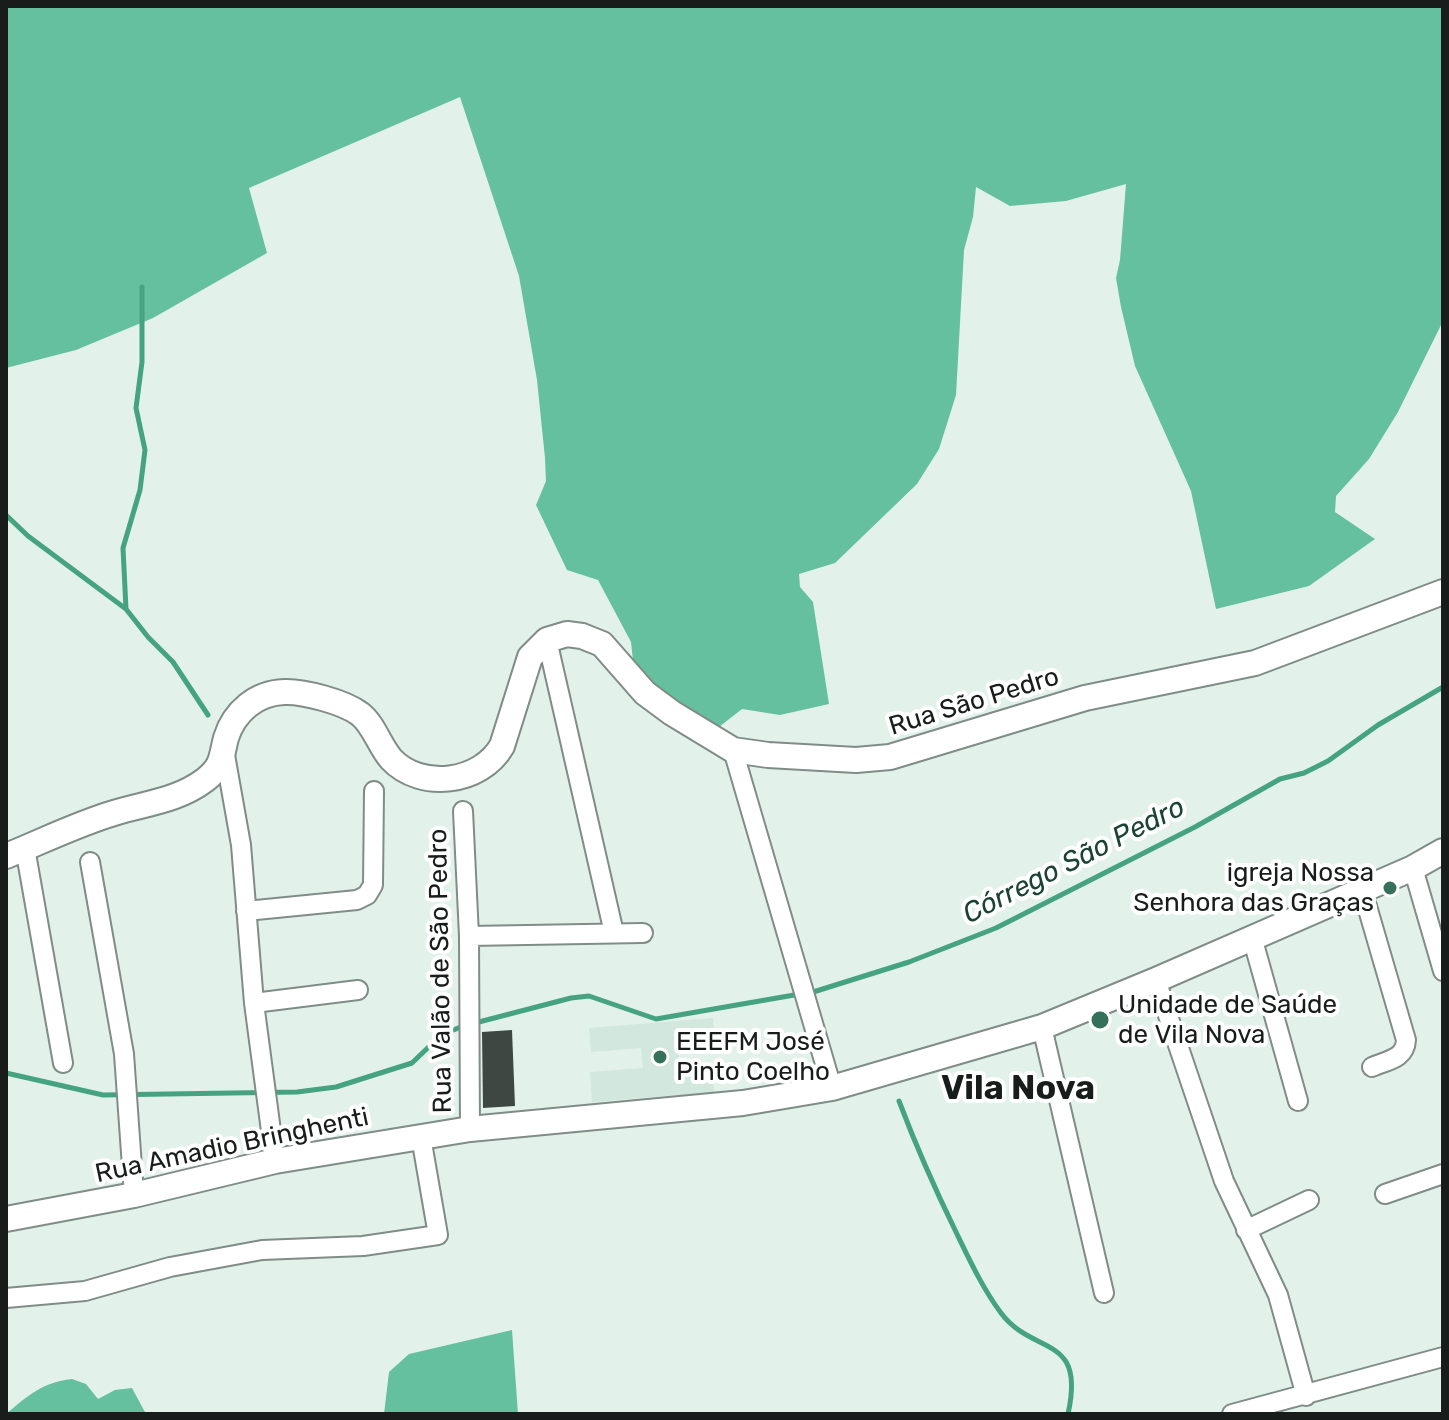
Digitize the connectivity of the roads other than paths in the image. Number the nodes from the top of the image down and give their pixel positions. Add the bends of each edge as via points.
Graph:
1 (1443, 592) edge
2 (547, 640) junction
3 (733, 750) junction
4 (225, 755) junction
5 (374, 791) dead end
6 (463, 811) dead end
7 (1443, 851) edge
8 (16, 852) edge
9 (90, 862) dead end
10 (1413, 868) junction
11 (1362, 889) junction
12 (246, 911) junction
13 (614, 933) junction
14 (643, 933) dead end
15 (469, 936) junction
16 (1252, 937) junction
17 (1443, 971) edge
18 (1156, 980) junction
19 (358, 990) dead end
20 (254, 1003) junction
21 (1042, 1027) junction
22 (63, 1063) dead end
23 (1372, 1067) dead end
24 (832, 1088) junction
25 (1298, 1101) dead end
26 (470, 1129) junction
27 (421, 1137) junction
28 (275, 1161) junction
29 (1443, 1174) edge
30 (1385, 1194) dead end
31 (134, 1195) junction
32 (1309, 1200) dead end
33 (6, 1219) edge
34 (1246, 1230) junction
35 (1104, 1293) dead end
36 (6, 1298) edge
37 (1443, 1357) edge
38 (1306, 1396) junction
39 (1232, 1414) edge

1 - 3 street, Rua São Pedro via 1255,663 1085,698 890,757 856,760
2 - 3 street, Rua São Pedro via 574,634 602,644 645,693
2 - 4 street via 530,657 495,759 471,774 439,779 409,771 390,758 360,715 335,702 286,692 251,702 232,725
2 - 13 street
3 - 24 street
4 - 8 street via 206,779 177,796 114,813
4 - 12 street
5 - 12 street via 373,885 367,895
6 - 15 street, Rua Valão de São Pedro
7 - 10 street, Rua Amadio Bringhenti
8 - 22 street
9 - 31 street via 124,1054
10 - 11 street, Rua Amadio Bringhenti
10 - 17 street
11 - 16 street, Rua Amadio Bringhenti
11 - 23 street via 1406,1040 1401,1055
12 - 20 street
13 - 14 street
13 - 15 street
15 - 26 street, Rua Valão de São Pedro
16 - 18 street, Rua Amadio Bringhenti
16 - 25 street
18 - 21 street, Rua Amadio Bringhenti
18 - 34 street via 1224,1181
19 - 20 street
20 - 28 street
21 - 24 street, Rua Amadio Bringhenti
21 - 35 street
24 - 26 street, Rua Amadio Bringhenti via 743,1103
26 - 27 street, Rua Amadio Bringhenti
27 - 28 street, Rua Amadio Bringhenti
27 - 36 street via 438,1235 363,1246 262,1250 170,1267 85,1291
28 - 31 street, Rua Amadio Bringhenti
29 - 30 street
31 - 33 street, Rua Amadio Bringhenti
32 - 34 street
34 - 38 street via 1278,1295
37 - 38 street
38 - 39 street

